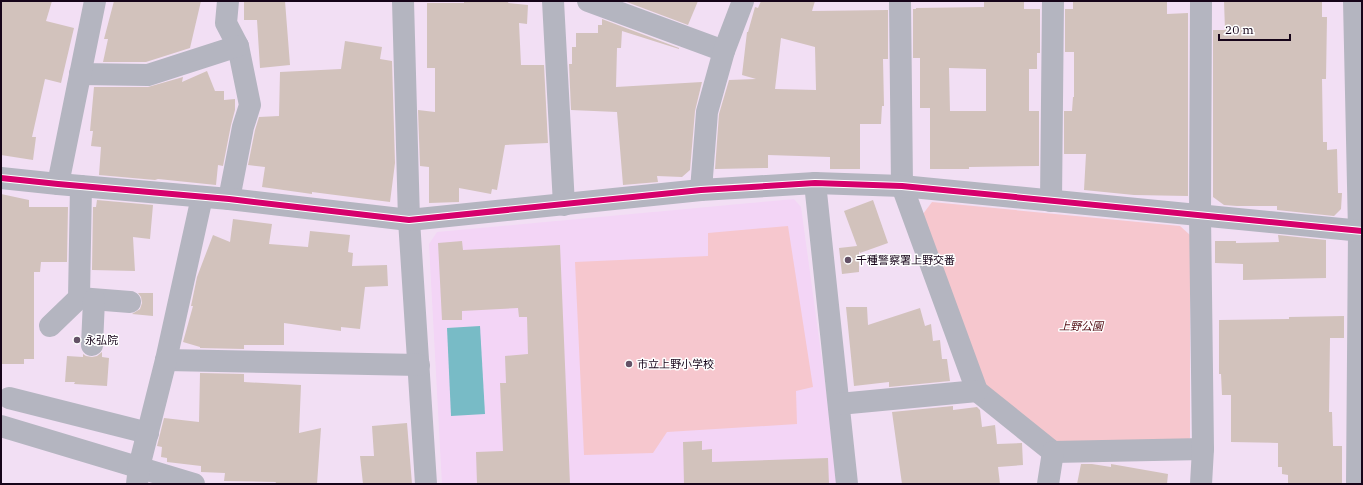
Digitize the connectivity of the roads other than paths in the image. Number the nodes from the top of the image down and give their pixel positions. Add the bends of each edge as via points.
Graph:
1 (94, 1) edge
2 (228, 1) edge
3 (404, 1) edge
4 (553, 1) edge
5 (588, 1) edge
6 (743, 1) edge
7 (900, 1) edge
8 (1053, 1) edge
9 (1202, 1) edge
10 (1354, 1) edge
11 (238, 46) junction
12 (724, 51) junction
13 (80, 74) junction
14 (1, 178) edge
15 (815, 182) junction
16 (58, 184) junction
17 (81, 186) junction
18 (902, 186) junction
19 (701, 190) junction
20 (202, 197) junction
21 (230, 199) junction
22 (1051, 201) junction
23 (564, 205) junction
24 (1200, 215) junction
25 (409, 220) junction
26 (1360, 231) edge
27 (87, 299) junction
28 (130, 302) dead end
29 (50, 326) dead end
30 (92, 345) dead end
31 (166, 360) junction
32 (419, 365) junction
33 (977, 391) junction
34 (10, 398) dead end
35 (839, 404) junction
36 (51, 408) junction
37 (1, 426) edge
38 (148, 433) junction
39 (42, 438) junction
40 (1203, 449) junction
41 (1053, 452) junction
42 (138, 476) edge
43 (194, 484) edge
44 (426, 484) edge
45 (847, 484) edge
46 (1048, 484) edge
47 (1201, 484) edge
48 (1356, 484) edge

1 - 13 street
2 - 11 street via 226,23
3 - 25 street
4 - 23 street
5 - 12 street
6 - 12 street
7 - 18 street
8 - 22 street
9 - 24 street
10 - 26 street
11 - 13 street via 148,75
11 - 21 street via 250,105 243,127
12 - 19 street via 707,112
13 - 16 street
14 - 16 street
15 - 18 street
15 - 19 street
15 - 35 street
16 - 17 street
17 - 20 street
17 - 27 street
18 - 22 street
18 - 33 street
19 - 23 street
20 - 21 street
20 - 31 street
21 - 25 street
22 - 24 street
23 - 25 street
24 - 26 street
24 - 40 street
25 - 32 street
26 - 48 street
27 - 28 street
27 - 29 street
27 - 30 street
31 - 32 street
31 - 38 street
32 - 44 street
33 - 35 street
33 - 41 street
34 - 36 street
35 - 45 street
36 - 38 street
36 - 39 street
37 - 39 street
38 - 42 street
39 - 42 street
40 - 41 street
40 - 47 street
41 - 46 street
42 - 43 street

